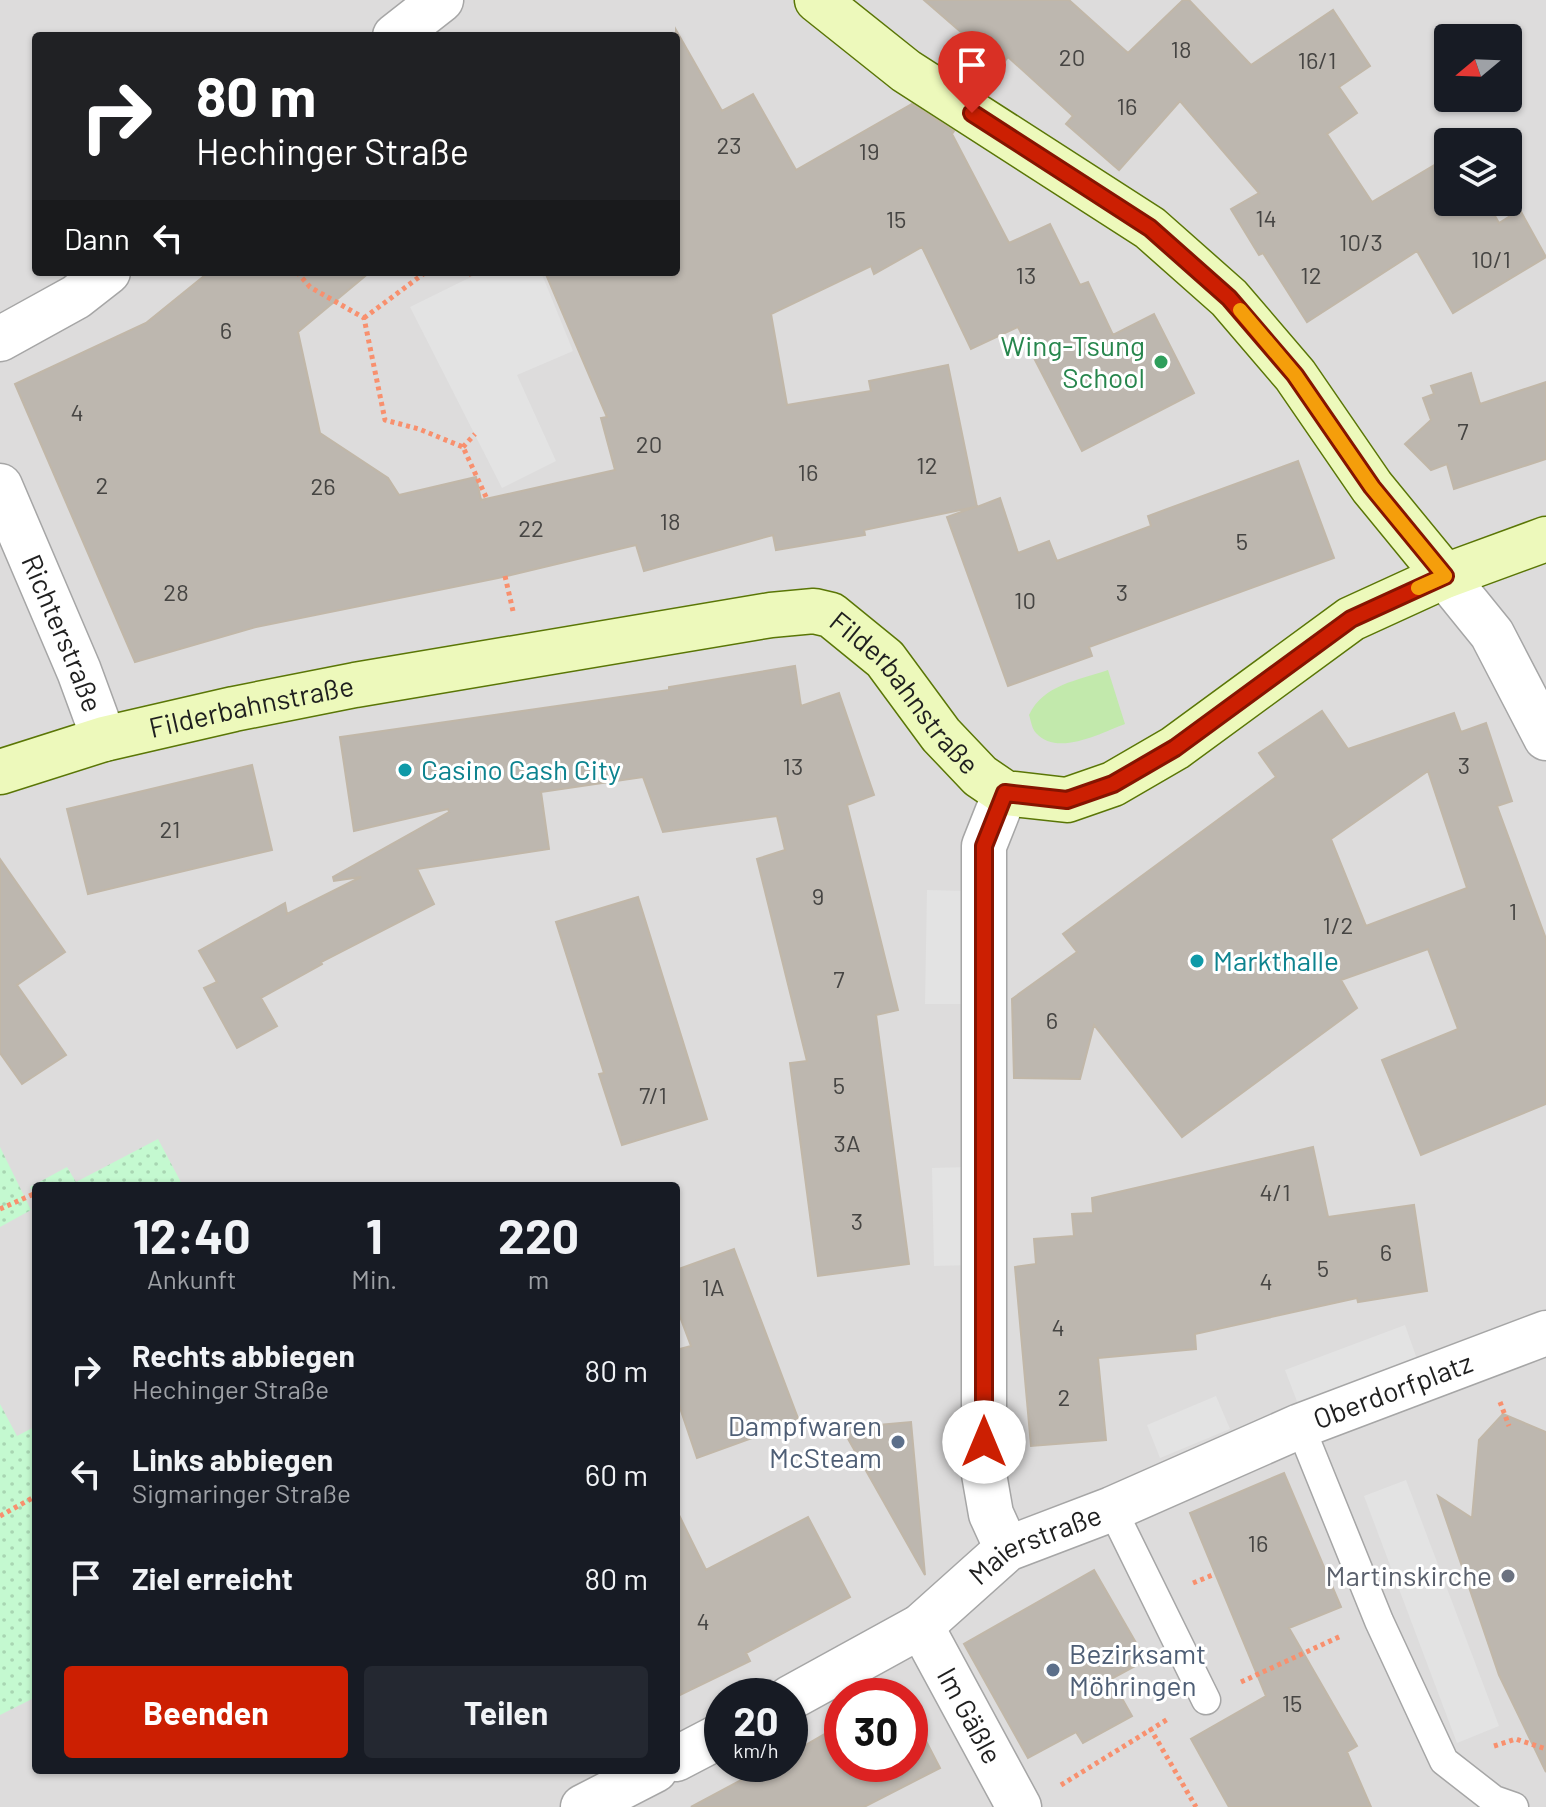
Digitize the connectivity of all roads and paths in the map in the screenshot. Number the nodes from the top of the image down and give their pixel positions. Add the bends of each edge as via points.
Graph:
1 (441, 0) edge
2 (817, 0) edge
3 (400, 32) edge
4 (103, 276) edge
5 (300, 276) edge
6 (419, 276) edge
7 (364, 318) junction
8 (0, 339) edge
9 (475, 434) dead end
10 (463, 447) junction
11 (0, 486) edge
12 (487, 499) dead end
13 (1546, 539) edge
14 (1445, 576) junction
15 (1546, 738) edge
16 (104, 739) junction
17 (0, 772) edge
18 (1005, 793) junction
19 (32, 1195) edge
20 (0, 1209) edge
21 (1546, 1333) edge
22 (1497, 1396) dead end
23 (1300, 1426) junction
24 (1509, 1426) dead end
25 (32, 1498) edge
26 (1112, 1509) junction
27 (0, 1516) edge
28 (1007, 1549) junction
29 (1379, 1621) junction
30 (921, 1626) junction
31 (808, 1688) edge
32 (1206, 1700) junction
33 (1150, 1728) junction
34 (704, 1744) edge
35 (680, 1757) edge
36 (1103, 1759) dead end
37 (647, 1774) edge
38 (583, 1807) edge
39 (1019, 1807) edge
40 (1196, 1807) edge
41 (1514, 1807) edge

1 - 3 street
2 - 14 main road via 906,71 1150,228 1229,298 1295,375 1372,487
4 - 8 street
5 - 7 path
6 - 7 path
7 - 10 path via 385,420
9 - 10 path
10 - 12 path
11 - 16 street, Richterstraße
13 - 14 main road
14 - 15 street via 1492,634
14 - 18 main road via 1351,619 1175,748 1113,784 1067,800
16 - 17 main road, Filderbahnstraße
16 - 18 main road, Filderbahnstraße via 355,685 814,611 831,615 885,659 941,735 980,776
18 - 28 street, Filderbahnstraße via 984,846 984,1474 991,1514
19 - 20 path
21 - 23 street, Oberdorfplatz
22 - 24 path
23 - 26 street, Maierstraße
23 - 29 lane, Oberdorfplatz
25 - 27 path
26 - 28 street, Maierstraße
26 - 32 lane
28 - 30 street, Maierstraße
29 - 32 path
29 - 41 lane, Oberdorfplatz via 1444,1761 1494,1800
30 - 31 street, Maierstraße
30 - 39 street, Im Gäßle
32 - 33 path
33 - 36 path
33 - 40 path
34 - 35 street
37 - 38 street

